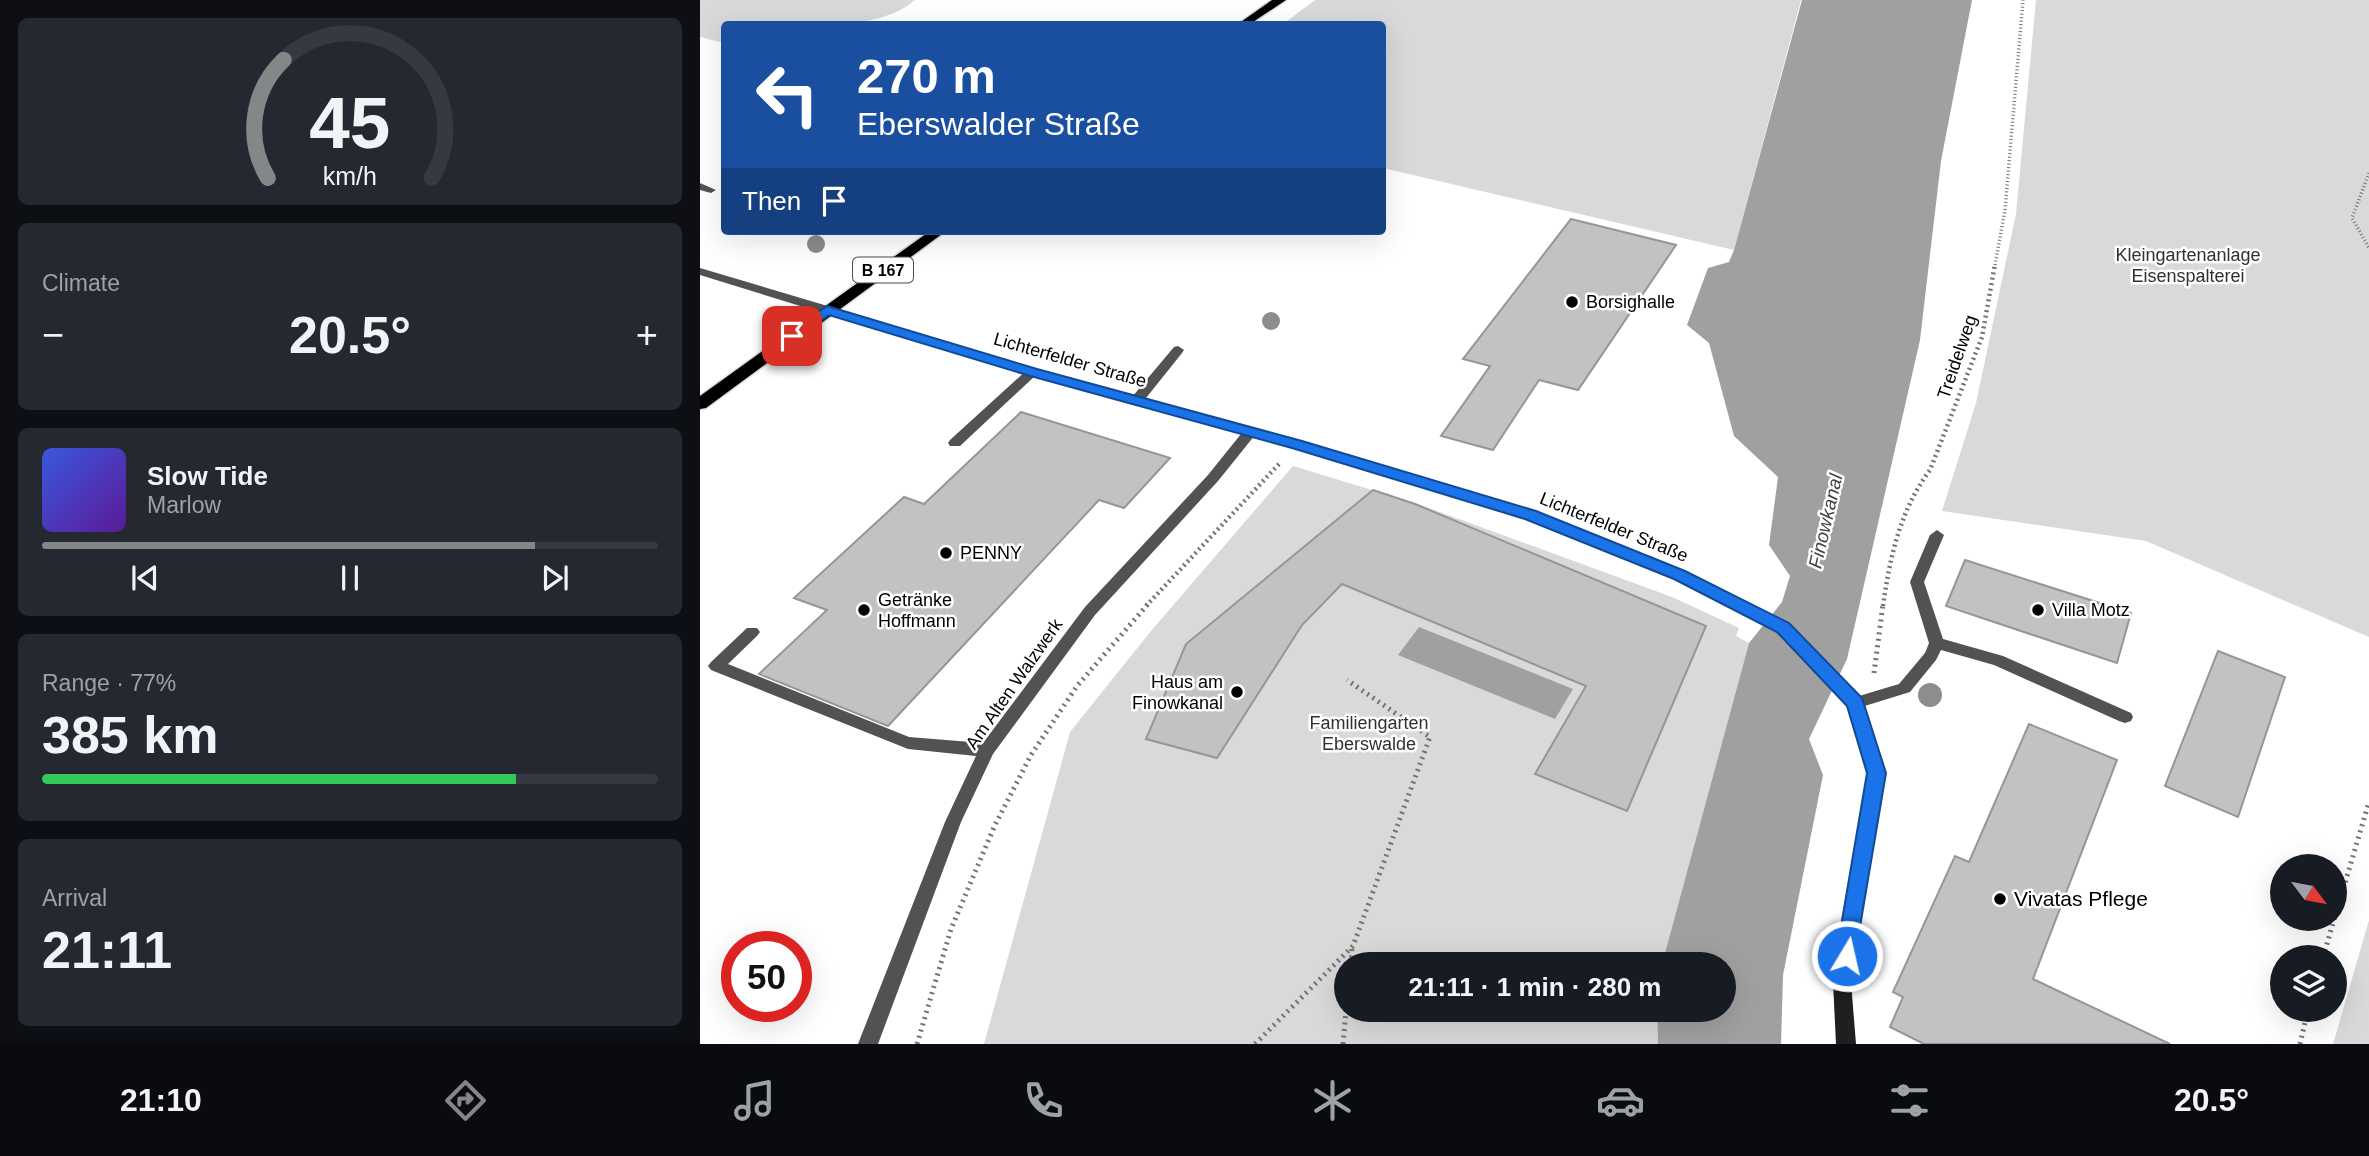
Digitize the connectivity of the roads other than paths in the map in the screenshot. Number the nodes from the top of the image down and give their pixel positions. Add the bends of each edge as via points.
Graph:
1 (1280, 0) edge
2 (1248, 21) edge
3 (933, 235) edge
4 (700, 271) edge
5 (827, 310) junction
6 (1178, 350) dead end
7 (1032, 372) junction
8 (1137, 400) junction
9 (700, 404) edge
10 (1250, 432) junction
11 (955, 443) dead end
12 (1937, 535) dead end
13 (752, 632) dead end
14 (1937, 643) junction
15 (1855, 703) junction
16 (2125, 717) dead end
17 (987, 750) junction
18 (868, 1044) edge
19 (1846, 1044) edge

1 - 2 main road
3 - 5 main road, B 167
4 - 5 street
5 - 7 main road, Lichterfelder Straße
5 - 9 main road, B 167
6 - 8 street
7 - 8 main road, Lichterfelder Straße
7 - 11 street
8 - 10 main road, Lichterfelder Straße
10 - 15 main road, Lichterfelder Straße via 1531,515 1680,575 1783,627
10 - 17 street, Am Alten Walzwerk via 1090,611
12 - 14 street via 1917,582
13 - 17 street via 716,666 908,743
14 - 15 street via 1904,688
14 - 16 street via 1998,660
15 - 19 main road, Lichterfelder Straße via 1876,773 1843,982
17 - 18 street, Am Alten Walzwerk via 953,821

